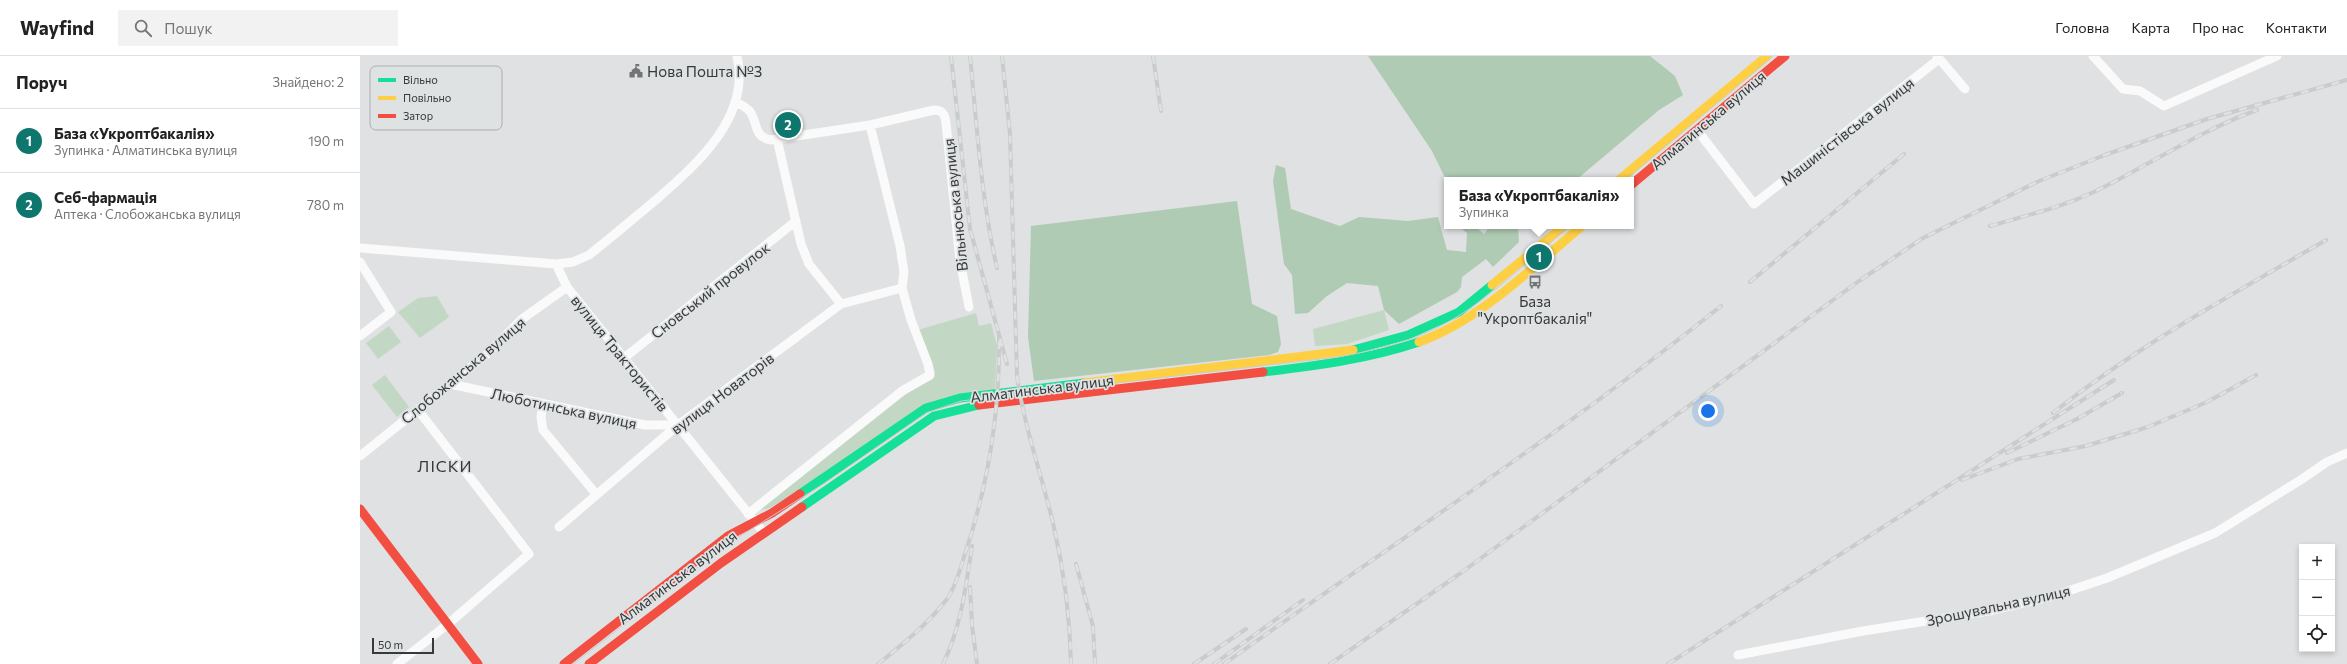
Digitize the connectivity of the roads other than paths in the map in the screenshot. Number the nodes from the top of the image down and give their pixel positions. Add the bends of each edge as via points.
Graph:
1 (737, 56) edge
2 (1767, 56) edge
3 (1785, 56) edge
4 (2094, 56) edge
5 (2277, 56) edge
6 (1938, 58) edge
7 (1965, 89) dead end
8 (736, 102) junction
9 (870, 125) junction
10 (1697, 130) junction
11 (778, 139) junction
12 (1623, 177) edge
13 (1634, 182) edge
14 (796, 221) junction
15 (1560, 229) edge
16 (1578, 229) edge
17 (360, 248) edge
18 (360, 262) edge
19 (556, 264) junction
20 (567, 287) junction
21 (902, 288) junction
22 (841, 304) junction
23 (969, 307) dead end
24 (360, 336) edge
25 (624, 358) junction
26 (450, 384) junction
27 (1071, 389) junction
28 (986, 399) junction
29 (543, 405) junction
30 (418, 410) junction
31 (678, 425) junction
32 (2347, 453) edge
33 (360, 456) edge
34 (596, 494) junction
35 (360, 509) edge
36 (748, 514) junction
37 (755, 522) junction
38 (559, 527) dead end
39 (764, 533) junction
40 (448, 624) junction
41 (1738, 655) dead end
42 (397, 664) edge
43 (478, 664) edge
44 (564, 664) edge
45 (589, 664) edge

1 - 8 street via 740,77
2 - 12 street, Алматинська вулиця
3 - 10 street, Алматинська вулиця
4 - 5 street via 2123,89 2140,91 2164,106
6 - 7 street
6 - 10 street, Машиністівська вулиця via 1754,204
8 - 11 street via 752,114 757,132 763,138
8 - 19 street via 712,146 696,165 589,255 573,262
9 - 11 street
9 - 21 street via 900,246 904,272
9 - 23 street, Вільнюська вулиця via 934,110 940,110 944,114 960,261
10 - 13 street, Алматинська вулиця
11 - 14 street
14 - 22 street via 809,264
14 - 25 street, Сновський провулок
15 - 27 street, Алматинська вулиця via 1465,308 1408,335 1366,348 1332,354
16 - 27 street, Алматинська вулиця via 1488,304 1433,336 1394,350 1331,364
17 - 19 street
18 - 24 street via 391,312
19 - 20 street, вулиця Трактористів
20 - 25 street, вулиця Трактористів
20 - 26 street, Слобожанська вулиця via 522,319 486,355
21 - 22 street, вулиця Новаторів
21 - 36 street via 930,375 902,391
22 - 31 street, вулиця Новаторів
25 - 31 street, вулиця Трактористів
26 - 29 street, Люботинська вулиця
26 - 30 street, Слобожанська вулиця
27 - 28 street, Алматинська вулиця
28 - 37 street, Алматинська вулиця via 960,398 926,408
28 - 39 street, Алматинська вулиця via 945,411 922,422
29 - 31 street, Люботинська вулиця via 645,425
29 - 34 street via 543,430
30 - 33 street, Слобожанська вулиця
30 - 40 street via 529,554
31 - 34 street, вулиця Новаторів
31 - 36 street, вулиця Трактористів
32 - 41 street, Зрошувальна вулиця via 2327,462 2215,533 2107,578 2050,597 1989,611 1863,631
34 - 38 street, вулиця Новаторів
35 - 40 street
36 - 37 street, вулиця Трактористів
37 - 39 street, вулиця Трактористів
37 - 44 street, Алматинська вулиця via 728,536 702,555
39 - 45 street, Алматинська вулиця
40 - 42 street
40 - 43 street

